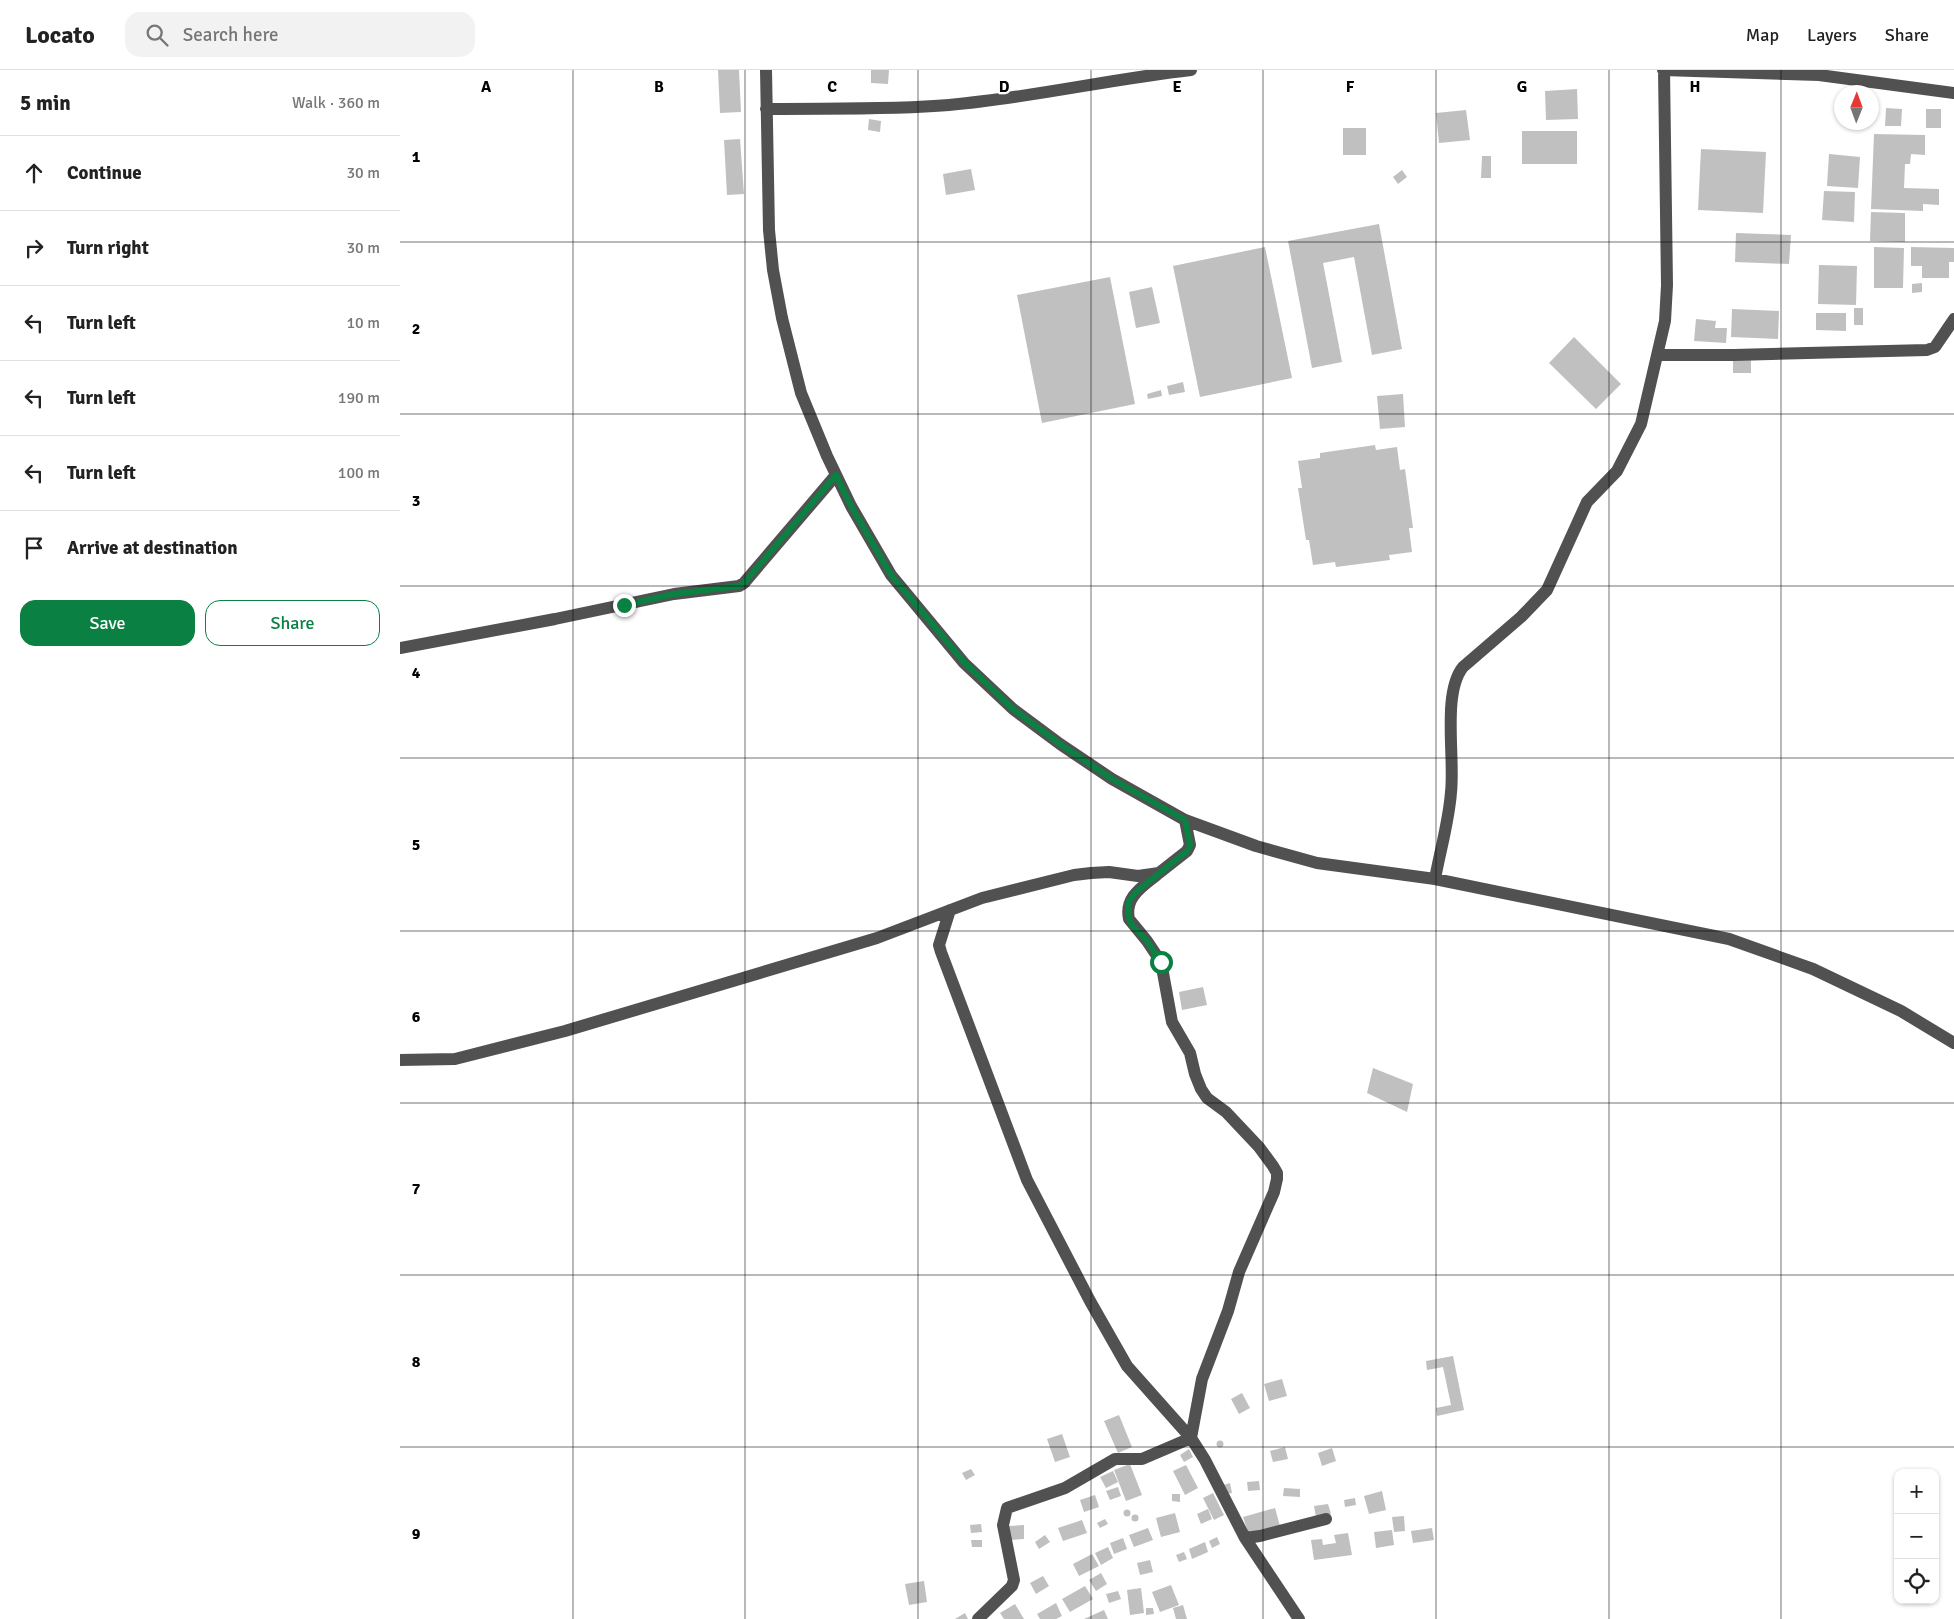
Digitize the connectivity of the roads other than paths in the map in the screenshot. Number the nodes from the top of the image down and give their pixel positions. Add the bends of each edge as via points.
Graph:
1 (766, 70) edge
2 (1191, 70) edge
3 (1664, 70) edge
4 (1161, 72) edge
5 (1954, 93) edge
6 (766, 109) junction
7 (1954, 319) edge
8 (1658, 355) junction
9 (836, 475) junction
10 (400, 648) edge
11 (1185, 820) junction
12 (1160, 873) junction
13 (1435, 879) junction
14 (950, 910) junction
15 (1954, 1043) edge
16 (400, 1060) edge
17 (1191, 1438) junction
18 (1326, 1519) dead end
19 (1245, 1538) junction
20 (978, 1619) edge
21 (1300, 1619) edge

1 - 6 street
2 - 4 street
3 - 5 street via 1819,75
3 - 8 street via 1667,285 1665,321
4 - 6 street via 1037,94 950,105
6 - 9 street via 769,230 782,318 801,393
7 - 8 street via 1935,347 1927,350
8 - 13 street via 1641,424 1617,471 1587,502 1547,590 1457,674 1452,694 1451,792
9 - 10 street via 739,586 674,594
9 - 11 street via 891,575 964,662 1013,709 1060,744 1112,779
11 - 12 street via 1190,845
11 - 13 street via 1256,846 1317,863
12 - 14 street via 1074,875 982,898
12 - 17 street via 1129,901 1129,919 1161,962 1172,1022 1190,1053 1201,1089 1259,1147 1273,1166 1277,1179 1272,1201 1238,1272 1228,1311 1202,1379
13 - 15 street via 1728,939 1813,969 1900,1011
14 - 16 street via 877,938 566,1031 455,1059
14 - 17 street via 939,944 941,952 1027,1180 1124,1362
17 - 19 street
17 - 20 street via 1142,1460 1115,1459 1065,1488 1007,1508 1003,1524 1014,1580 1012,1586
18 - 19 street
19 - 21 street

